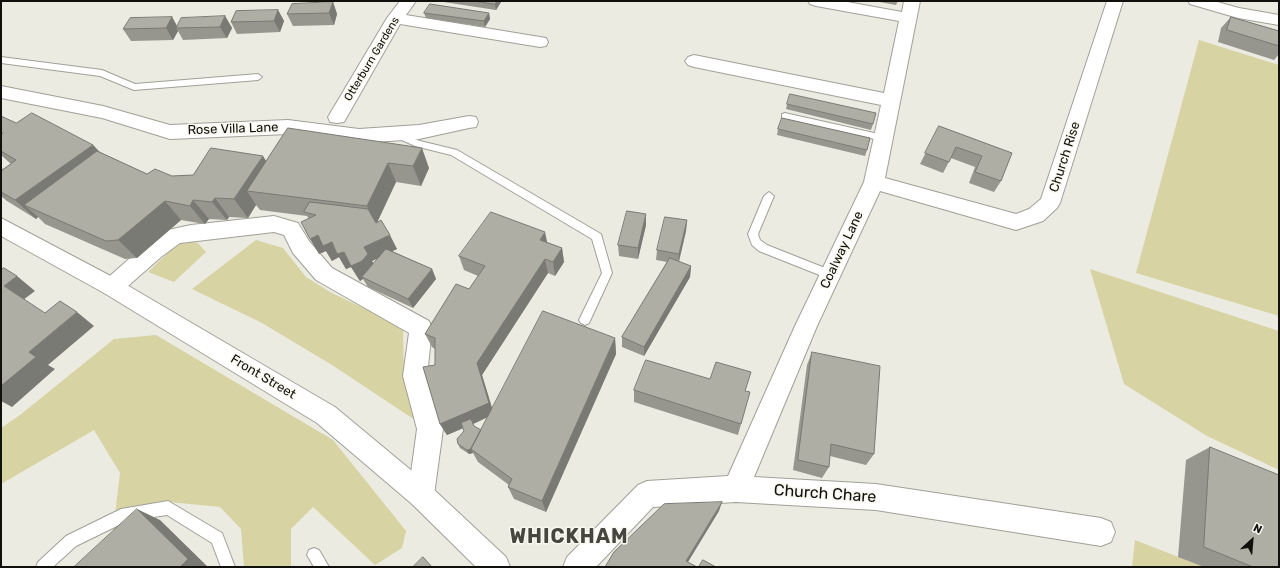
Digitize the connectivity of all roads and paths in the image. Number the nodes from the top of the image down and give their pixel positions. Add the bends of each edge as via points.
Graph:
1 (408, 1) edge
2 (816, 1) edge
3 (1115, 1) edge
4 (1196, 1) edge
5 (910, 10) edge
6 (395, 18) junction
7 (1279, 20) edge
8 (540, 42) dead end
9 (1, 60) edge
10 (694, 60) dead end
11 (258, 77) dead end
12 (1, 92) edge
13 (891, 101) junction
14 (785, 116) dead end
15 (337, 117) dead end
16 (469, 122) dead end
17 (395, 134) junction
18 (883, 138) junction
19 (874, 182) junction
20 (769, 196) dead end
21 (1, 226) edge
22 (831, 274) junction
23 (112, 287) junction
24 (585, 320) dead end
25 (736, 489) junction
26 (421, 495) junction
27 (1101, 532) dead end
28 (314, 555) dead end
29 (43, 567) edge
30 (228, 567) edge
31 (322, 567) edge
32 (496, 567) edge
33 (577, 567) edge

1 - 6 street, Otterburn Gardens
2 - 5 street
3 - 19 street, Church Rise via 1050,203 1036,215 1016,222
4 - 7 street
5 - 13 street, Coalway Lane
6 - 8 street
6 - 15 street, Otterburn Gardens
9 - 11 lane via 102,73 134,87
10 - 13 street
12 - 17 street, Rose Villa Lane via 102,112 170,132 288,127 359,136
13 - 18 street, Coalway Lane
14 - 18 lane
16 - 17 street, Rose Villa Lane
17 - 24 lane via 418,144 454,152 597,237 608,273
18 - 19 street, Coalway Lane
19 - 22 street, Coalway Lane
20 - 22 lane via 753,234 756,242 763,248
21 - 23 street, Front Street
22 - 25 street, Coalway Lane
23 - 26 street, Front Street via 326,415
23 - 26 street via 153,251 175,236 274,224 291,229 301,247 324,274 421,328 415,376 430,429
25 - 27 street, Church Chare via 876,497
25 - 33 street, Church Chare via 647,494
26 - 32 street, Front Street
28 - 31 lane
29 - 30 lane via 72,540 126,514 168,508 217,538

